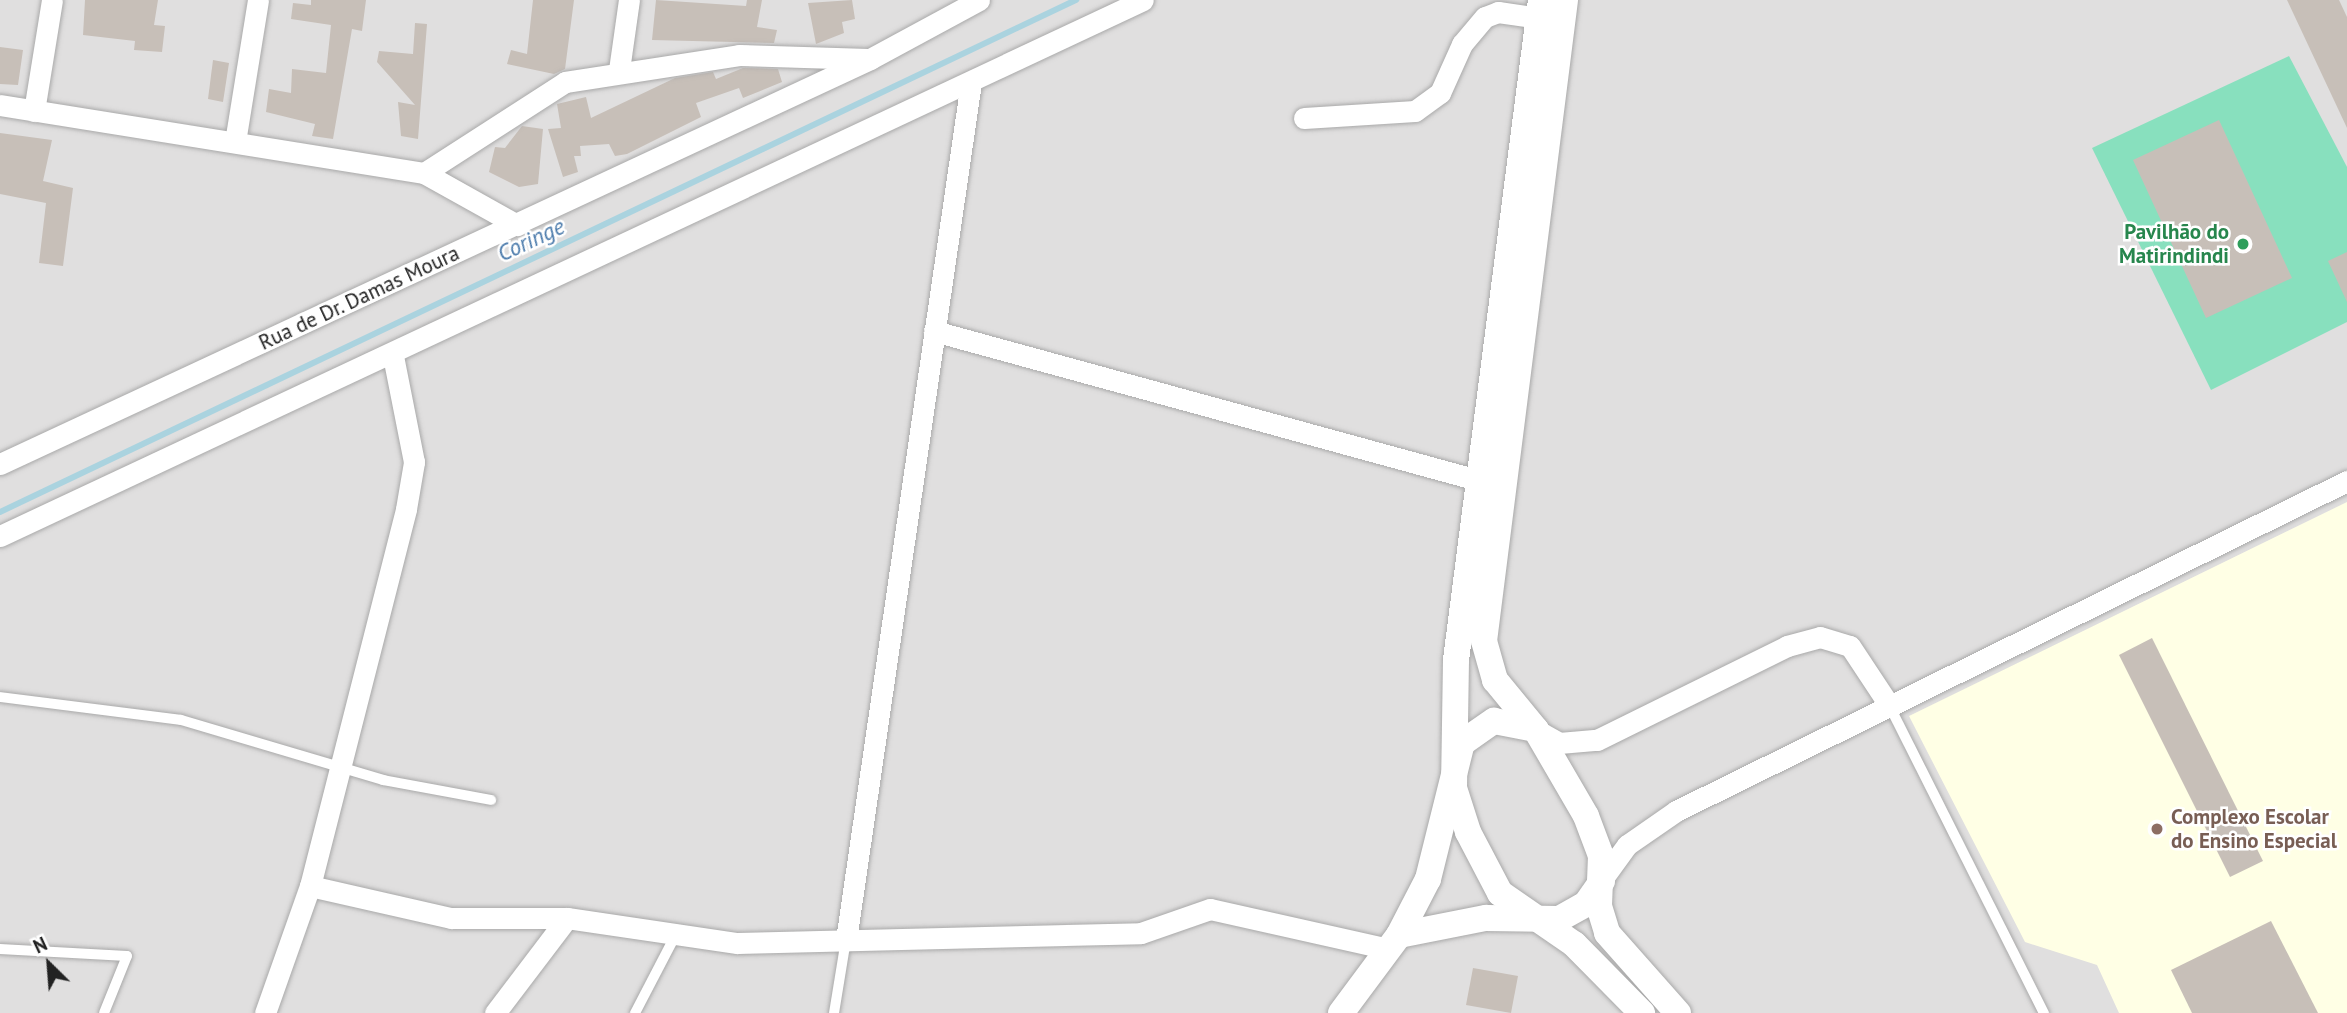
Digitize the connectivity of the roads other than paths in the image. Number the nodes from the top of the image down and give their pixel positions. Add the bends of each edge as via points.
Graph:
1 (52, 0) edge
2 (258, 0) edge
3 (629, 0) edge
4 (1143, 0) edge
5 (977, 1) edge
6 (1558, 7) edge
7 (870, 59) junction
8 (619, 70) junction
9 (971, 82) junction
10 (0, 105) edge
11 (34, 111) junction
12 (1304, 118) dead end
13 (235, 142) junction
14 (424, 173) junction
15 (517, 225) junction
16 (934, 331) junction
17 (393, 356) junction
18 (0, 464) edge
19 (1481, 481) junction
20 (2347, 481) edge
21 (0, 536) edge
22 (0, 696) edge
23 (1889, 705) junction
24 (1536, 730) junction
25 (1457, 753) junction
26 (340, 768) junction
27 (491, 800) dead end
28 (1603, 878) junction
29 (310, 886) junction
30 (567, 918) junction
31 (1540, 921) junction
32 (675, 936) junction
33 (846, 940) junction
34 (1394, 942) junction
35 (0, 949) edge
36 (104, 1013) edge
37 (265, 1013) edge
38 (495, 1013) edge
39 (635, 1013) edge
40 (834, 1013) edge
41 (1341, 1013) edge
42 (1642, 1013) edge
43 (1678, 1013) edge
44 (2044, 1013) edge

1 - 11 street
2 - 13 street
3 - 8 street
4 - 9 street
5 - 7 street, Rua de Dr. Damas Moura
6 - 12 street via 1485,17 1462,44 1440,93 1415,111
6 - 19 street
6 - 24 street via 1484,606 1484,640 1496,680
7 - 8 street via 739,55
7 - 15 street, Rua de Dr. Damas Moura
8 - 14 street via 539,94
9 - 16 street
9 - 17 street
10 - 11 street
11 - 13 street
13 - 14 street
14 - 15 street
15 - 18 street, Rua de Dr. Damas Moura
16 - 19 street
16 - 33 street
17 - 21 street
17 - 26 street via 414,462
19 - 25 street via 1456,660
20 - 23 street
22 - 26 lane via 181,720
23 - 24 street via 1850,646 1820,637 1787,646 1597,740 1559,743
23 - 28 street via 1658,821 1627,845
23 - 44 lane
24 - 25 street via 1517,721 1494,721 1469,735
24 - 28 street via 1586,816
25 - 31 street via 1454,788 1478,854 1500,893
25 - 34 street via 1436,859
26 - 27 lane
26 - 29 street
28 - 31 street via 1578,910
28 - 43 street via 1599,906 1607,933
29 - 30 street via 452,918
29 - 37 street
30 - 32 street
30 - 38 street
31 - 34 street via 1486,918
31 - 42 street via 1574,944
32 - 33 street via 737,943
32 - 39 lane
33 - 34 street via 1141,933 1210,909
33 - 40 lane
34 - 41 street
35 - 36 lane via 127,956 130,962

